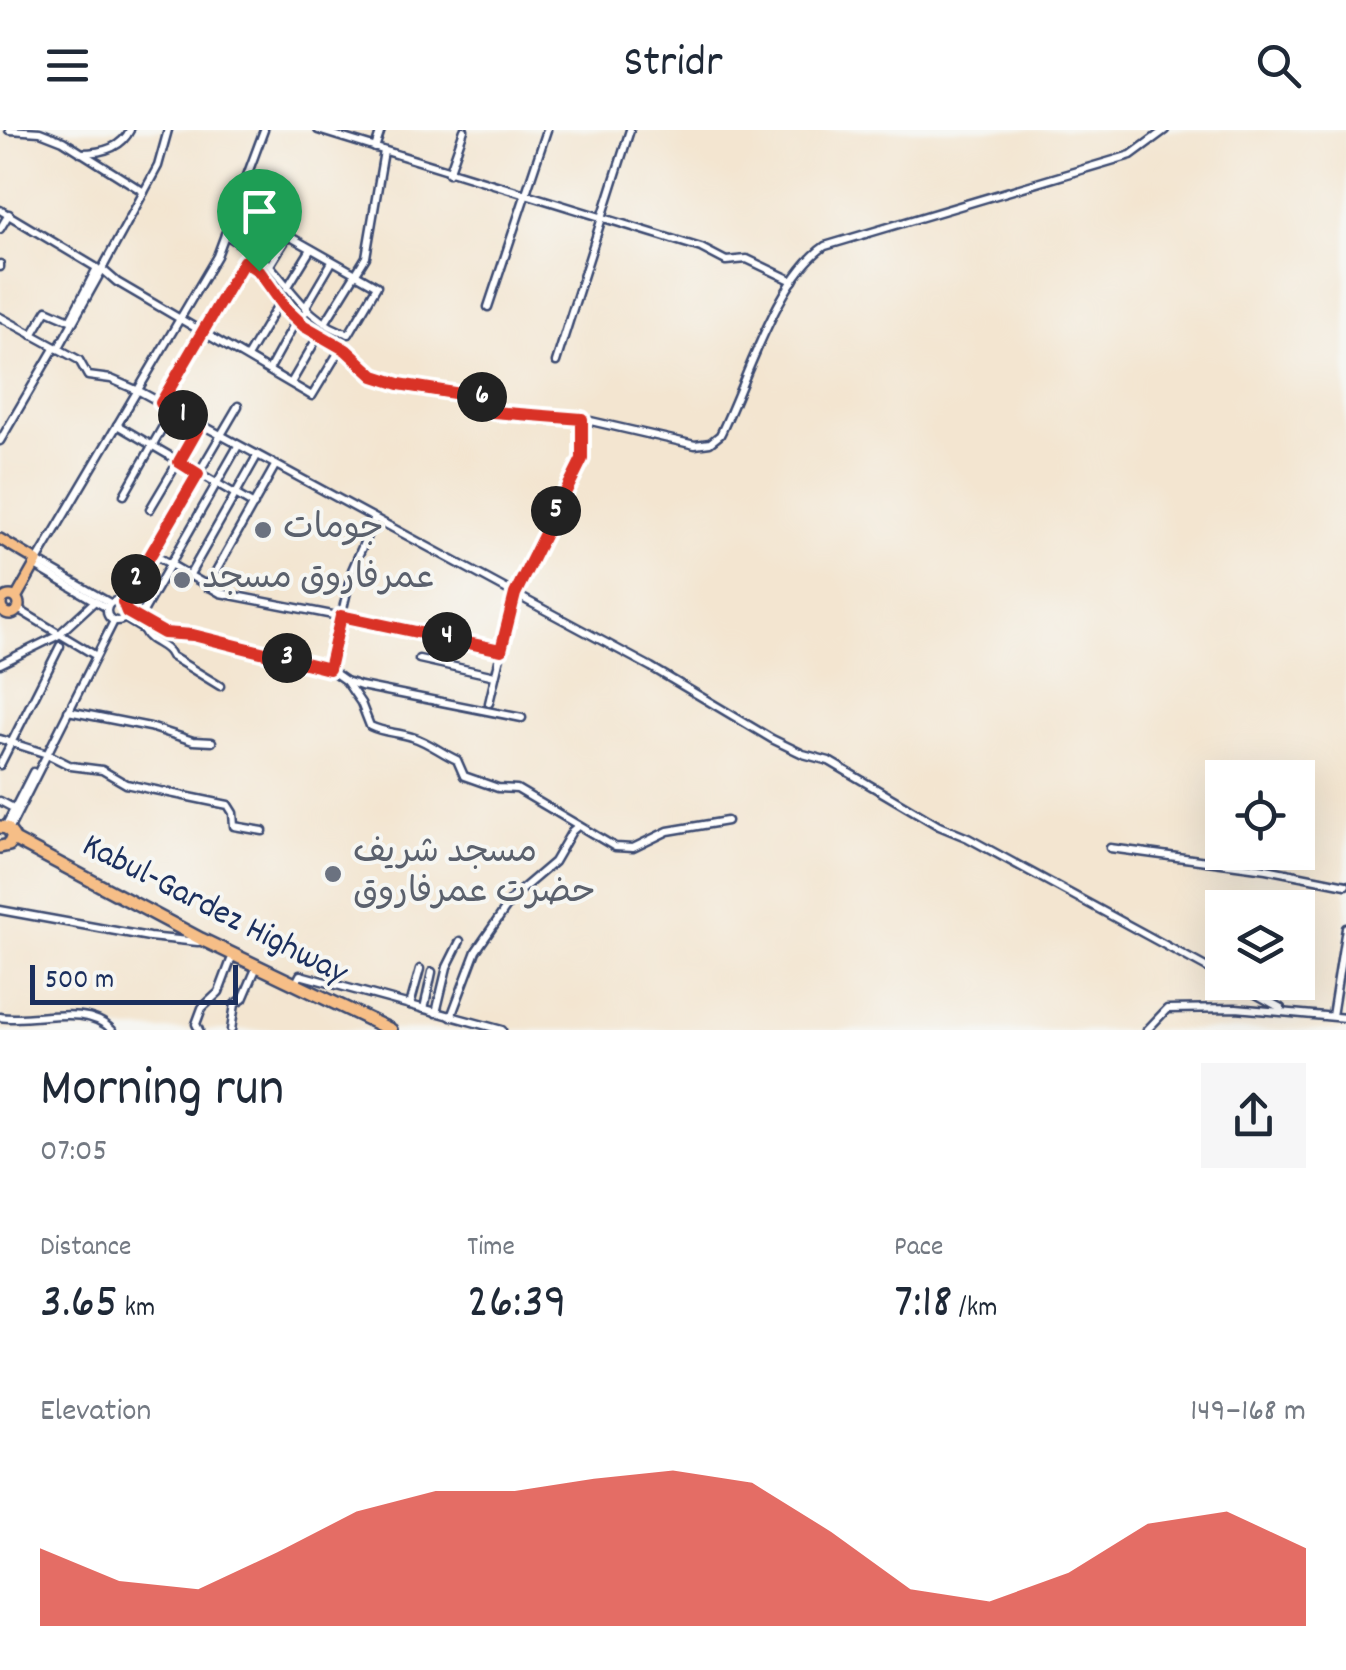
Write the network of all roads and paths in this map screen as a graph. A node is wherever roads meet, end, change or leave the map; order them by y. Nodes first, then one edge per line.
1 (9, 130) edge
2 (21, 130) edge
3 (130, 130) edge
4 (168, 130) edge
5 (264, 130) edge
6 (318, 130) edge
7 (381, 130) edge
8 (464, 130) edge
9 (548, 130) edge
10 (630, 130) edge
11 (1165, 130) edge
12 (332, 132) edge
13 (380, 150) junction
14 (81, 153) junction
15 (449, 172) junction
16 (144, 192) junction
17 (525, 196) junction
18 (236, 206) junction
19 (0, 207) edge
20 (9, 214) junction
21 (600, 220) junction
22 (266, 223) junction
23 (0, 229) edge
24 (225, 234) junction
25 (288, 236) junction
26 (311, 249) junction
27 (250, 250) junction
28 (332, 262) junction
29 (270, 265) junction
30 (102, 269) junction
31 (354, 274) junction
32 (793, 280) junction
33 (288, 290) junction
34 (280, 300) junction
35 (488, 308) dead end
36 (306, 309) junction
37 (0, 317) edge
38 (180, 319) junction
39 (297, 319) junction
40 (326, 324) junction
41 (203, 331) junction
42 (32, 334) junction
43 (318, 336) junction
44 (56, 348) junction
45 (341, 348) junction
46 (246, 357) junction
47 (556, 362) dead end
48 (269, 370) junction
49 (291, 383) junction
50 (137, 391) junction
51 (161, 403) junction
52 (238, 406) dead end
53 (174, 410) junction
54 (582, 419) junction
55 (0, 420) edge
56 (9, 425) junction
57 (118, 425) junction
58 (200, 425) junction
59 (219, 436) junction
60 (0, 441) edge
61 (152, 446) junction
62 (238, 446) junction
63 (257, 456) junction
64 (179, 462) junction
65 (275, 466) junction
66 (198, 474) junction
67 (218, 485) junction
68 (124, 495) dead end
69 (235, 496) junction
70 (254, 504) junction
71 (150, 509) dead end
72 (374, 520) junction
73 (0, 542) edge
74 (151, 553) junction
75 (36, 563) junction
76 (171, 565) junction
77 (189, 576) junction
78 (207, 586) junction
79 (515, 594) junction
80 (16, 598) junction
81 (95, 601) junction
82 (123, 602) junction
83 (1, 605) edge
84 (109, 605) junction
85 (18, 609) junction
86 (126, 615) junction
87 (341, 616) junction
88 (139, 619) junction
89 (112, 620) junction
90 (146, 628) junction
91 (59, 634) junction
92 (60, 646) dead end
93 (501, 650) junction
94 (93, 654) junction
95 (419, 659) dead end
96 (0, 664) edge
97 (329, 669) junction
98 (495, 676) junction
99 (346, 681) junction
100 (220, 686) dead end
101 (489, 703) dead end
102 (68, 712) junction
103 (522, 718) dead end
104 (0, 738) edge
105 (212, 742) dead end
106 (10, 743) junction
107 (45, 753) junction
108 (0, 765) edge
109 (0, 801) edge
110 (14, 809) junction
111 (727, 821) dead end
112 (578, 826) junction
113 (263, 832) dead end
114 (5, 839) edge
115 (1110, 848) dead end
116 (1346, 885) edge
117 (0, 910) edge
118 (1346, 928) edge
119 (460, 941) dead end
120 (198, 942) junction
121 (231, 960) junction
122 (1205, 967) edge
123 (420, 970) dead end
124 (255, 971) junction
125 (432, 972) dead end
126 (295, 985) junction
127 (1267, 1000) edge
128 (410, 1005) junction
129 (424, 1009) junction
130 (1287, 1011) junction
131 (436, 1013) junction
132 (1332, 1016) junction
133 (451, 1017) junction
134 (0, 1018) edge
135 (86, 1018) junction
136 (1346, 1018) edge
137 (84, 1027) dead end
138 (385, 1029) edge
139 (112, 1030) edge
140 (199, 1030) edge
141 (231, 1030) edge
142 (502, 1030) edge
143 (1147, 1030) edge

1 - 2 street
2 - 14 street
3 - 14 street
4 - 16 street
5 - 18 street
6 - 12 street
7 - 13 street
8 - 15 street
9 - 17 street
10 - 21 street
11 - 32 street
12 - 13 street
13 - 15 street
13 - 31 street
14 - 16 street
15 - 17 street
16 - 30 street
17 - 21 street
17 - 35 street
18 - 22 street
18 - 24 street
19 - 20 street
20 - 23 street
20 - 42 street
21 - 32 street
21 - 47 street
22 - 25 street
22 - 27 street
24 - 27 street
24 - 38 street
25 - 26 street
25 - 29 street
26 - 28 street
26 - 33 street
27 - 29 street
28 - 31 street
28 - 36 street
29 - 33 street
30 - 38 street
30 - 44 street
31 - 40 street
31 - 40 street
32 - 54 street
33 - 34 street
33 - 36 street
34 - 39 street
34 - 41 street
34 - 46 street
36 - 39 street
36 - 40 street
37 - 42 street
38 - 41 street
38 - 50 street
39 - 43 street
39 - 48 street
41 - 46 street
41 - 51 street
42 - 44 street
43 - 45 street
43 - 49 street
44 - 50 street
44 - 56 street
45 - 49 street
45 - 54 street
46 - 48 street
48 - 49 street
50 - 51 street
50 - 57 street
51 - 53 street
52 - 59 street
53 - 58 street
53 - 61 street
54 - 79 street
55 - 56 street
56 - 60 street
57 - 61 street
57 - 75 street
58 - 59 street
58 - 64 street
59 - 62 street
59 - 66 street
61 - 64 street
61 - 68 street
62 - 63 street
62 - 67 street
63 - 65 street
63 - 69 street
64 - 66 street
64 - 71 street
65 - 70 street
65 - 72 street
66 - 67 street
66 - 74 street
67 - 69 street
67 - 76 street
69 - 70 street
69 - 77 street
70 - 78 street
72 - 79 street
72 - 87 street
73 - 75 main road
74 - 76 street
74 - 82 street
75 - 80 main road
75 - 81 street
75 - 84 street
76 - 77 street
76 - 88 street
77 - 78 street
78 - 87 street
79 - 93 street
79 - 122 street
80 - 83 main road
80 - 85 main road
81 - 84 street
81 - 91 street
82 - 84 street
82 - 86 street
83 - 85 main road
84 - 89 street
85 - 91 street
86 - 88 street
86 - 89 street
86 - 90 street
87 - 93 street
87 - 97 street
88 - 90 street
89 - 94 street
89 - 102 street
90 - 97 street
90 - 100 street
91 - 94 street
91 - 96 street
92 - 106 street
93 - 98 street
94 - 107 street
95 - 98 street
97 - 99 street
98 - 101 street
99 - 103 street
99 - 112 street
102 - 105 street
102 - 107 street
104 - 106 street
106 - 107 street
106 - 108 street
107 - 110 street
107 - 113 street
107 - 114 street
109 - 110 street
110 - 114 street
111 - 112 street
112 - 133 street
114 - 120 highway, Kabul-Gardez Highway
114 - 126 highway, Kabul-Gardez Highway
115 - 116 street
117 - 120 street
118 - 132 street
119 - 131 street
120 - 121 highway, Kabul-Gardez Highway
121 - 124 highway, Kabul-Gardez Highway
121 - 140 street
123 - 128 street
124 - 138 highway, Kabul-Gardez Highway
124 - 141 street
125 - 129 street
126 - 128 street
126 - 138 highway, Kabul-Gardez Highway
127 - 130 street
128 - 129 street
129 - 131 street
130 - 132 street
130 - 143 street
131 - 133 street
132 - 136 street
133 - 142 street
134 - 135 street
135 - 137 street
135 - 139 street

